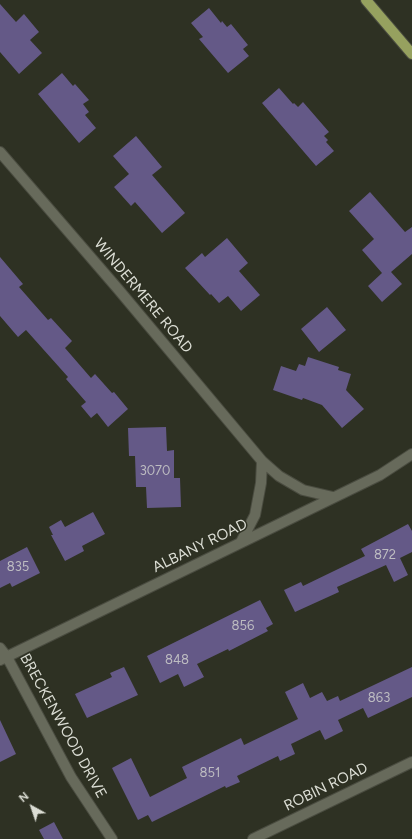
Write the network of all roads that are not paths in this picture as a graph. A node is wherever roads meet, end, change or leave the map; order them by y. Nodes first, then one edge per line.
1 (366, 0) edge
2 (412, 54) edge
3 (0, 152) edge
4 (412, 454) edge
5 (262, 461) junction
6 (333, 497) junction
7 (241, 542) junction
8 (0, 648) edge
9 (4, 658) edge
10 (412, 762) edge
11 (112, 839) edge
12 (252, 839) edge

1 - 2 main road
3 - 5 street, WINDERMERE ROAD
4 - 6 street, ALBANY ROAD
5 - 6 street, WINDERMERE ROAD
5 - 7 street
6 - 7 street, ALBANY ROAD
7 - 9 street, ALBANY ROAD
8 - 9 street, BRECKENWOOD DRIVE
9 - 11 street, BRECKENWOOD DRIVE
10 - 12 street, ROBIN ROAD

